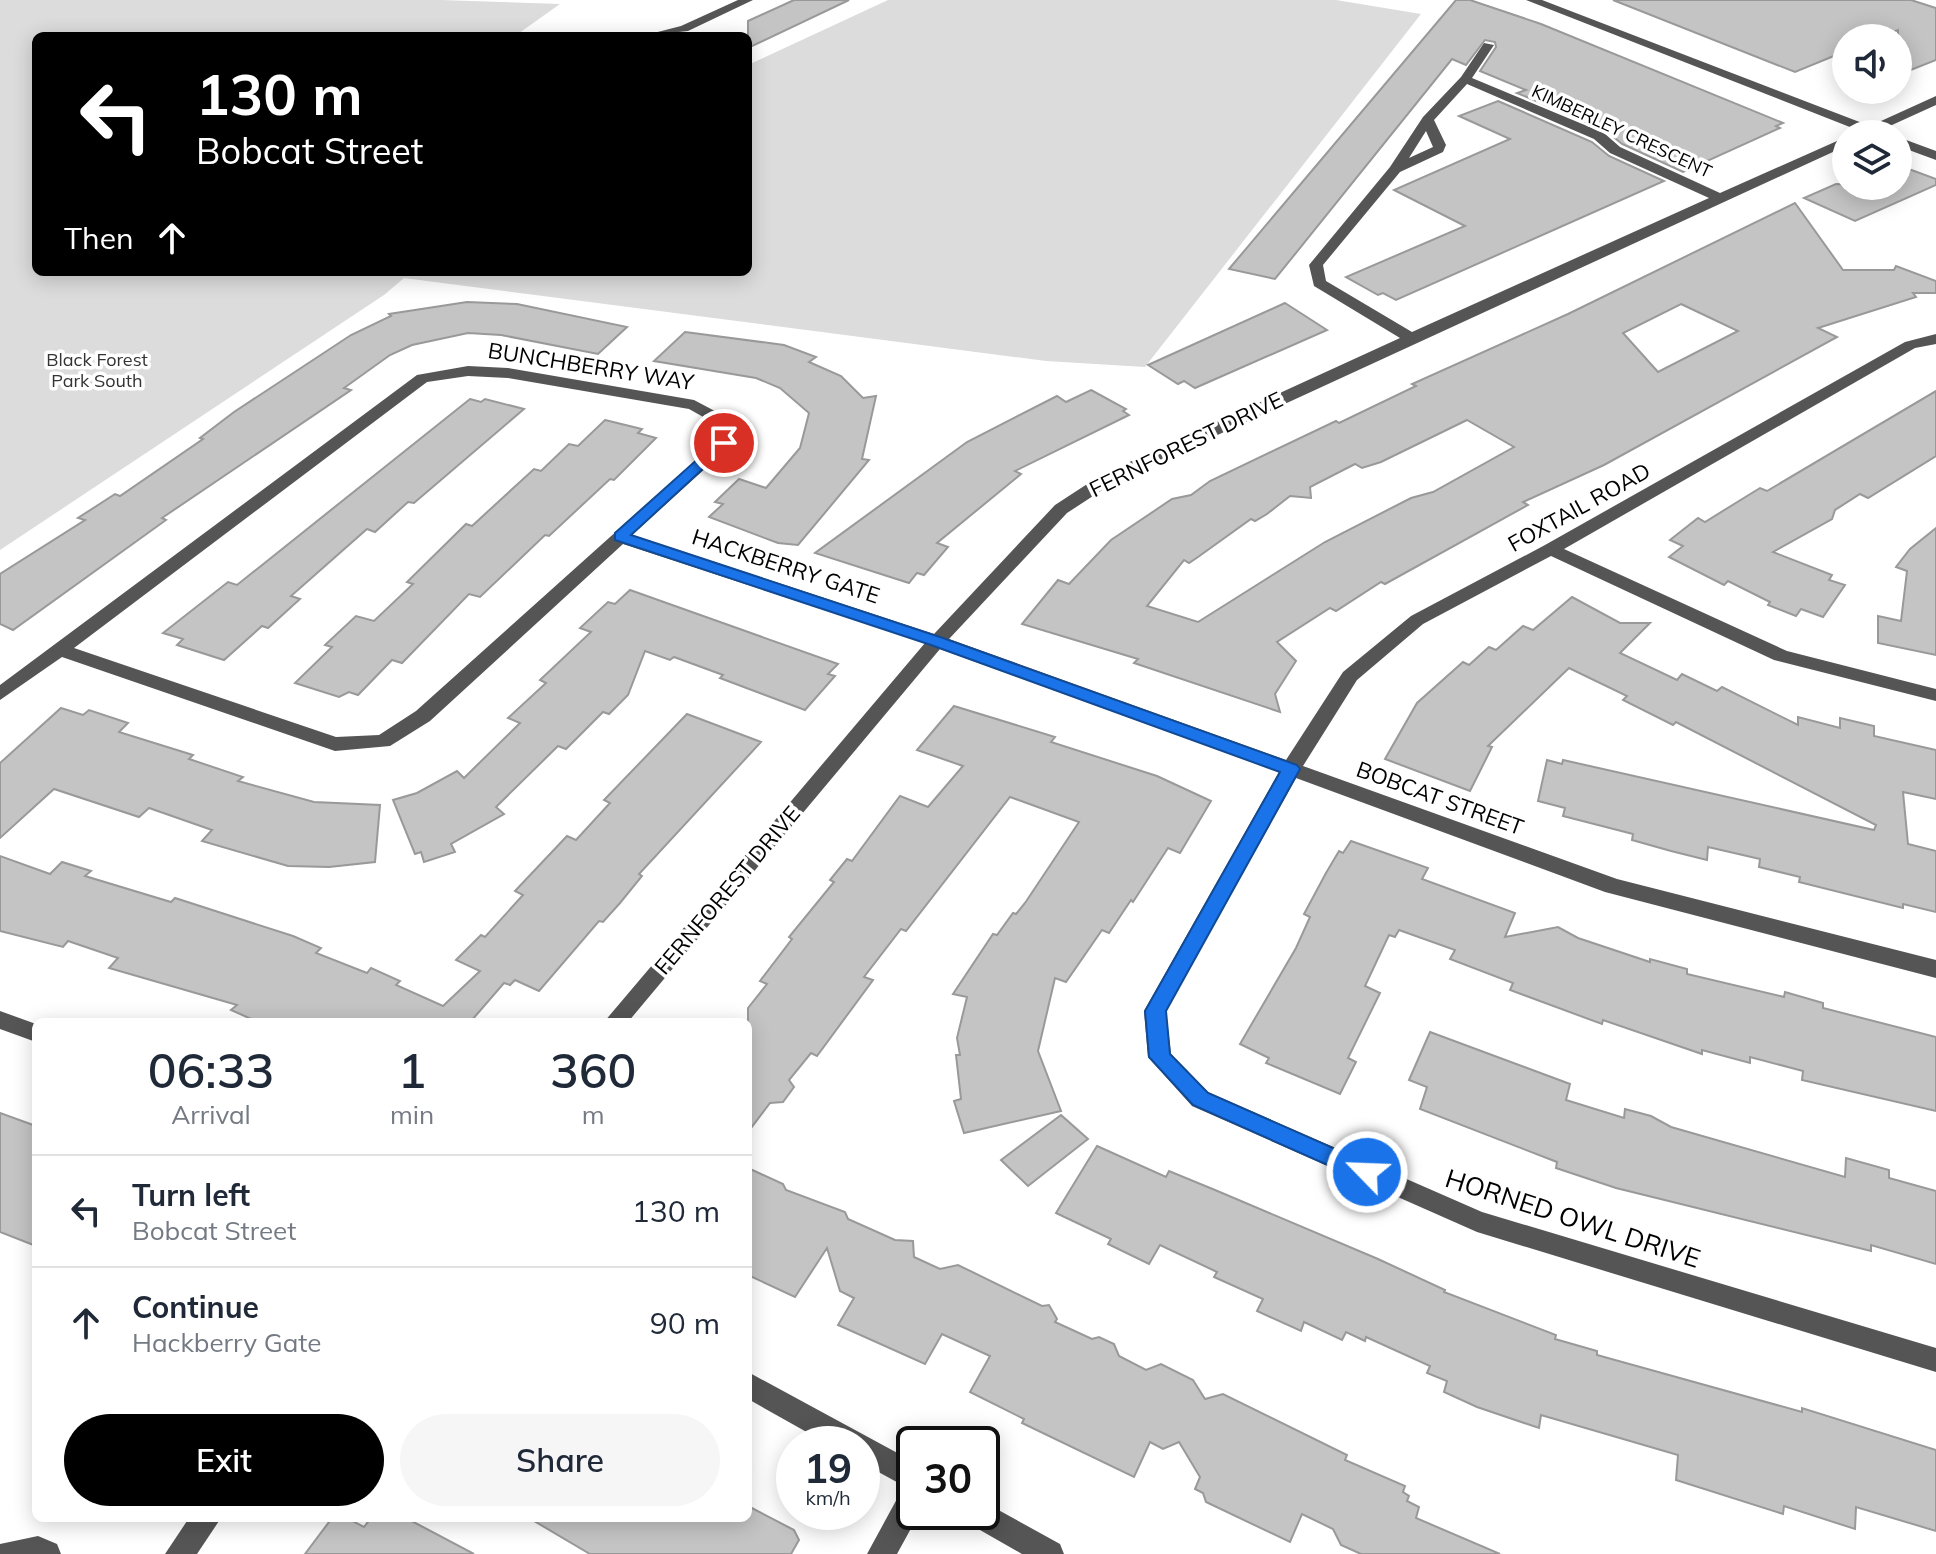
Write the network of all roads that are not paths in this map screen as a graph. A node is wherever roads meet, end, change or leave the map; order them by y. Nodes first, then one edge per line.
1 (747, 0) edge
2 (1532, 0) edge
3 (669, 32) edge
4 (1488, 45) dead end
5 (1465, 79) junction
6 (1936, 100) edge
7 (1427, 120) junction
8 (1838, 120) edge
9 (1897, 120) edge
10 (1832, 147) edge
11 (1912, 147) edge
12 (1936, 156) edge
13 (1395, 169) junction
14 (1720, 198) junction
15 (1409, 337) junction
16 (1936, 339) edge
17 (620, 537) junction
18 (1551, 549) junction
19 (937, 641) junction
20 (60, 650) junction
21 (0, 694) edge
22 (1936, 695) edge
23 (1291, 769) junction
24 (1936, 969) edge
25 (618, 1018) edge
26 (0, 1020) edge
27 (32, 1032) edge
28 (1936, 1360) edge
29 (752, 1387) edge
30 (822, 1426) edge
31 (204, 1522) edge
32 (1000, 1526) edge
33 (896, 1528) edge
34 (10, 1554) edge
35 (47, 1554) edge
36 (179, 1554) edge
37 (881, 1554) edge
38 (1050, 1554) edge

1 - 3 street
2 - 8 street
4 - 5 street
5 - 7 street
5 - 14 street, KIMBERLEY CRESCENT
6 - 9 street
7 - 13 street
7 - 13 street
10 - 14 street, FERNFOREST DRIVE
11 - 12 street
13 - 15 street
14 - 15 street, FERNFOREST DRIVE
15 - 19 street, FERNFOREST DRIVE
16 - 18 street, FOXTAIL ROAD
17 - 19 street, HACKBERRY GATE
17 - 20 street, BUNCHBERRY WAY
17 - 20 street, BUNCHBERRY WAY
18 - 22 street
18 - 23 street, FOXTAIL ROAD
19 - 23 street, BOBCAT STREET
19 - 25 street, FERNFOREST DRIVE
20 - 21 street, BUNCHBERRY WAY
23 - 24 street, BOBCAT STREET
23 - 28 street, HORNED OWL DRIVE
26 - 27 street
29 - 30 street
31 - 36 street
32 - 38 street
33 - 37 street
34 - 35 street

